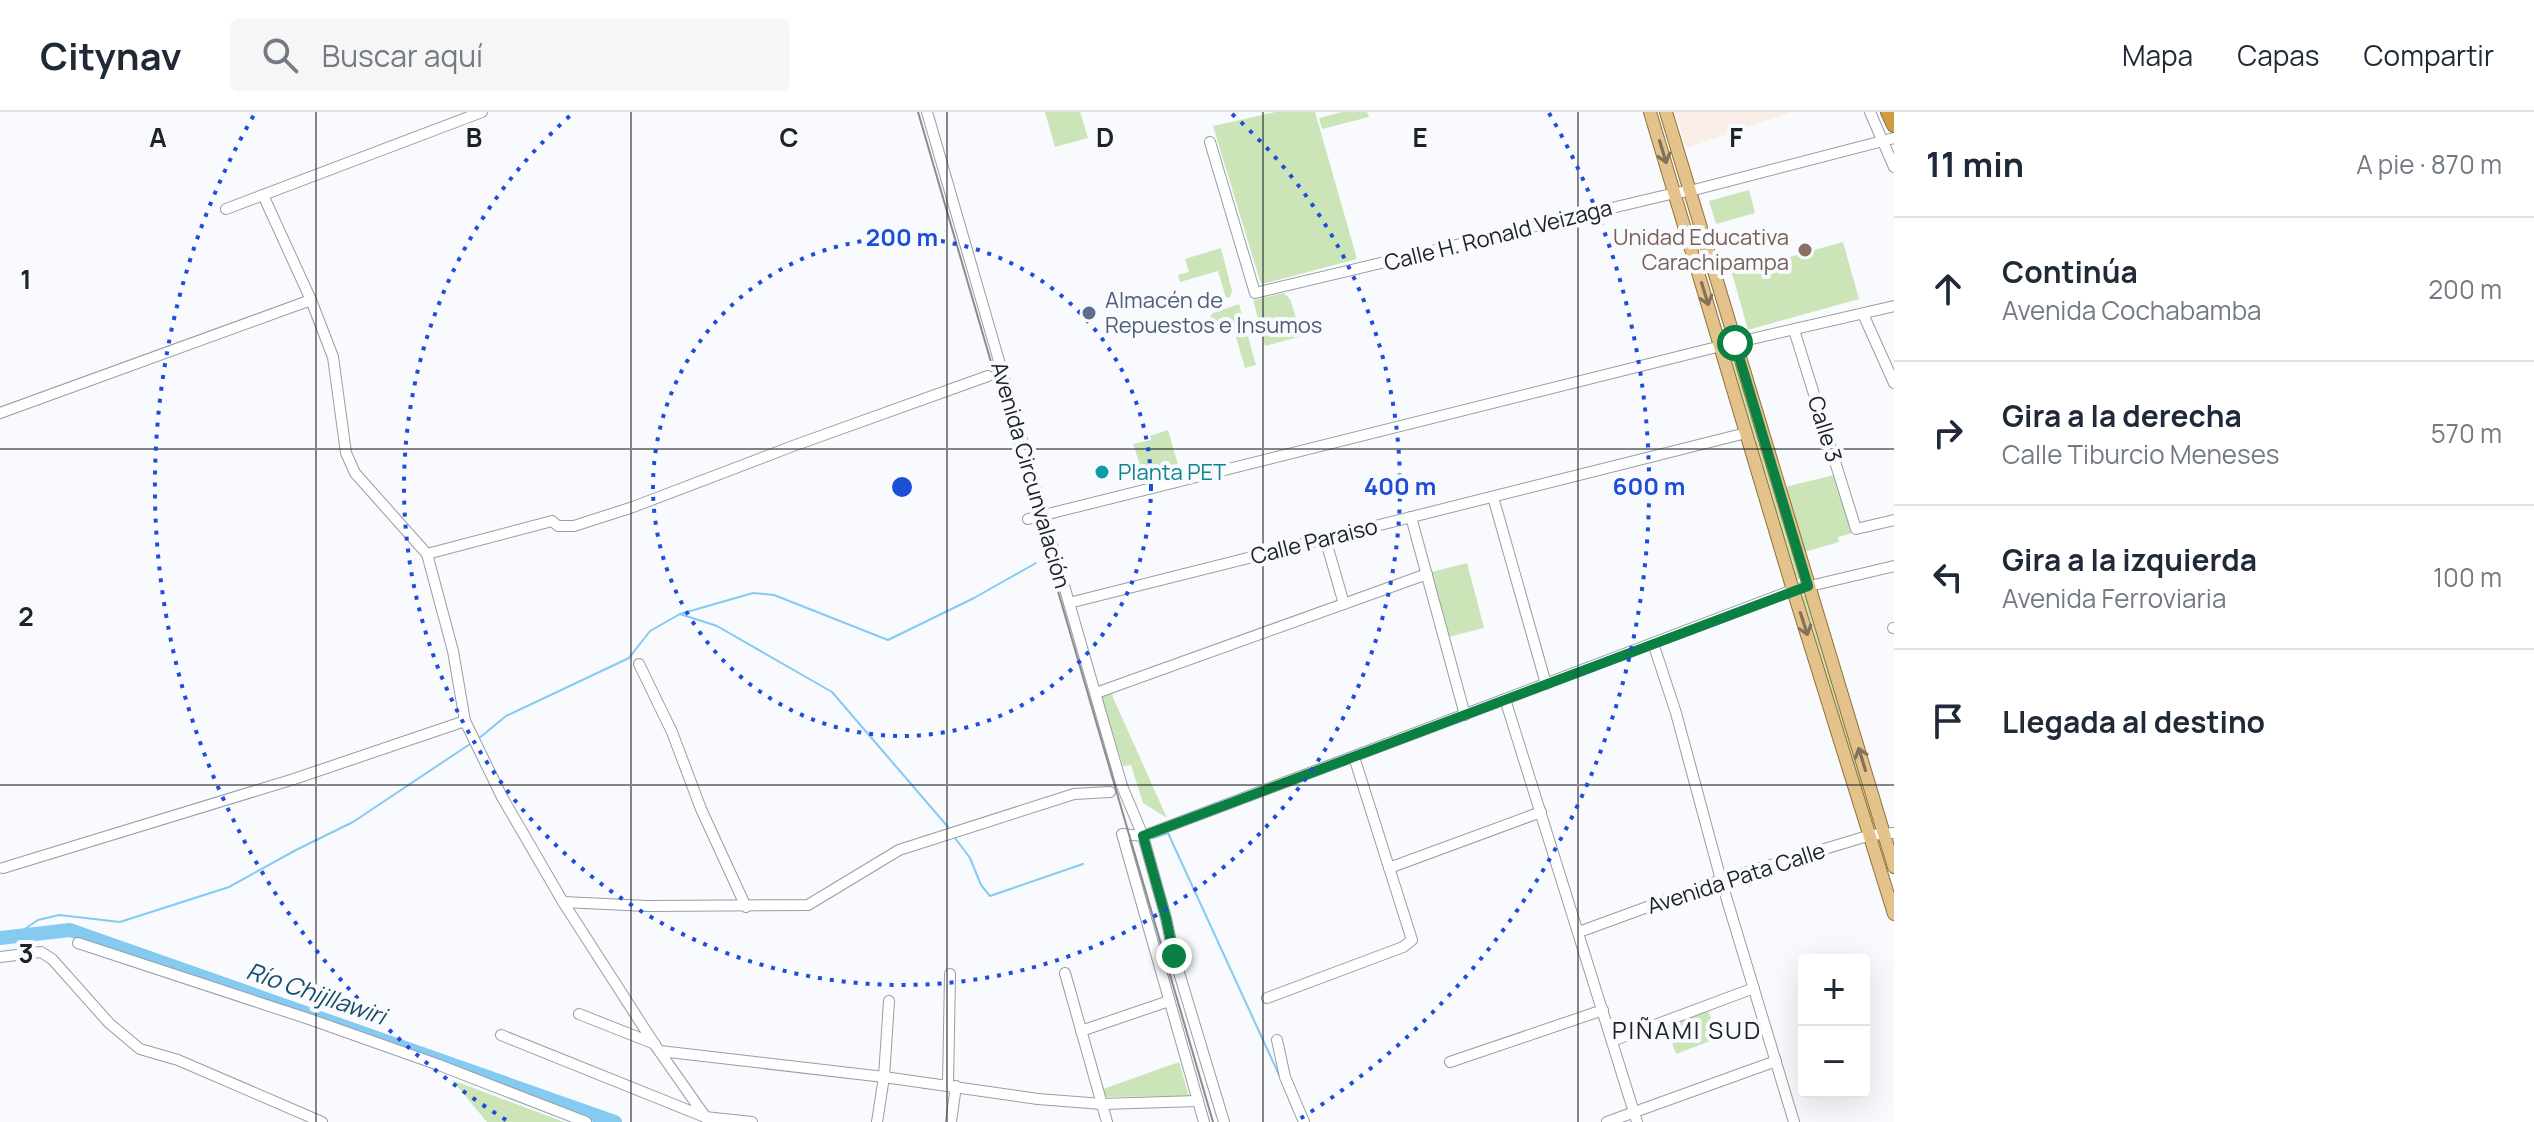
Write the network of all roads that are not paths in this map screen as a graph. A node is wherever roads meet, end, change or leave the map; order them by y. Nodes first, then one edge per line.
1 (482, 112) edge
2 (927, 112) edge
3 (1650, 112) edge
4 (1666, 112) edge
5 (1870, 112) edge
6 (1888, 112) edge
7 (1894, 125) edge
8 (1888, 139) edge
9 (1210, 142) dead end
10 (1894, 167) edge
11 (1690, 191) junction
12 (1675, 193) junction
13 (263, 195) junction
14 (226, 209) dead end
15 (311, 300) junction
16 (1894, 306) edge
17 (1863, 314) junction
18 (1794, 330) junction
19 (1735, 343) junction
20 (1721, 346) junction
21 (988, 376) dead end
22 (1894, 383) edge
23 (0, 413) edge
24 (1746, 433) junction
25 (1493, 497) junction
26 (1042, 515) junction
27 (1411, 517) junction
28 (1028, 519) dead end
29 (1894, 520) edge
30 (1325, 538) junction
31 (427, 554) junction
32 (1894, 566) edge
33 (1427, 574) junction
34 (1808, 586) junction
35 (1793, 590) junction
36 (1069, 603) junction
37 (1344, 604) junction
38 (1653, 643) junction
39 (639, 664) dead end
40 (1546, 684) junction
41 (1096, 693) junction
42 (1505, 699) junction
43 (1465, 715) junction
44 (465, 721) junction
45 (1354, 757) junction
46 (1110, 792) dead end
47 (1541, 812) junction
48 (1143, 836) junction
49 (1884, 838) edge
50 (1894, 867) edge
51 (3, 868) dead end
52 (1389, 868) junction
53 (1721, 880) junction
54 (563, 902) junction
55 (746, 907) junction
56 (1894, 914) edge
57 (1579, 932) junction
58 (78, 943) dead end
59 (0, 957) edge
60 (1065, 973) dead end
61 (950, 974) dead end
62 (1754, 988) junction
63 (1267, 998) dead end
64 (889, 1001) dead end
65 (1169, 1001) junction
66 (1603, 1010) junction
67 (579, 1014) dead end
68 (1081, 1031) junction
69 (501, 1035) dead end
70 (1277, 1040) dead end
71 (1612, 1041) junction
72 (658, 1048) junction
73 (1776, 1061) junction
74 (1450, 1062) dead end
75 (884, 1077) junction
76 (952, 1086) junction
77 (1198, 1101) junction
78 (1102, 1104) junction
79 (1636, 1117) edge
80 (707, 1119) edge
81 (322, 1122) edge
82 (586, 1122) edge
83 (752, 1122) edge
84 (877, 1122) edge
85 (951, 1122) edge
86 (1107, 1122) edge
87 (1204, 1122) edge
88 (1224, 1122) edge
89 (1304, 1122) edge
90 (1607, 1122) edge
91 (1794, 1122) edge

1 - 13 street
2 - 26 street, Avenida Circunvalación
3 -> 12 main road
4 - 11 main road
5 - 8 street
6 - 7 highway
8 - 10 street
8 - 11 street, Calle H. Ronald Veizaga
9 - 12 street, Calle H. Ronald Veizaga
11 - 12 street, Calle H. Ronald Veizaga
11 - 19 main road
12 -> 20 main road
13 - 14 street
13 - 15 street
15 - 23 street
15 - 31 street
16 - 17 street
17 - 18 street
17 - 22 street
18 - 19 street
18 - 29 street, Calle 3
19 - 20 street
19 - 34 main road
20 - 24 main road
20 - 26 street
21 - 31 street
24 - 25 street, Calle Paraiso
24 - 35 main road
25 - 27 street, Calle Paraiso
25 - 40 street
26 - 28 street
26 - 36 street, Avenida Circunvalación
27 - 30 street, Calle Paraiso
27 - 33 street
30 - 36 street, Calle Paraiso
30 - 37 street
31 - 44 street
32 - 34 street
33 - 37 street
33 - 43 street
34 - 35 street
49 -> 34 main road
35 - 38 street
35 -> 49 main road
36 - 41 street, Avenida Circunvalación
37 - 41 street
38 - 40 street
38 - 53 street
39 - 55 street
40 - 42 street
41 - 48 street, Avenida Circunvalación
42 - 43 street
42 - 47 street
43 - 45 street
44 - 51 street
44 - 54 street
45 - 48 street
45 - 52 street
46 - 55 street
47 - 52 street
47 - 57 street
48 - 65 street
48 - 88 street, Avenida Circunvalación
49 - 50 main road
49 - 53 street, Avenida Pata Calle
49 - 56 main road
52 - 63 street
53 - 57 street, Avenida Pata Calle
53 - 62 street
54 - 55 street
54 - 72 street
57 - 66 street
58 - 82 street
59 - 81 street
60 - 68 street
61 - 76 street
62 - 71 street
62 - 73 street
64 - 75 street
65 - 68 street
65 - 77 street
66 - 71 street
66 - 74 street
67 - 72 street
68 - 78 street
69 - 80 street
70 - 89 street
71 - 79 street
72 - 75 street
72 - 80 street
73 - 79 street
73 - 91 street
75 - 76 street
75 - 84 street
76 - 78 street
76 - 85 street
77 - 78 street
77 - 87 street
78 - 86 street
79 - 90 street
80 - 83 street

